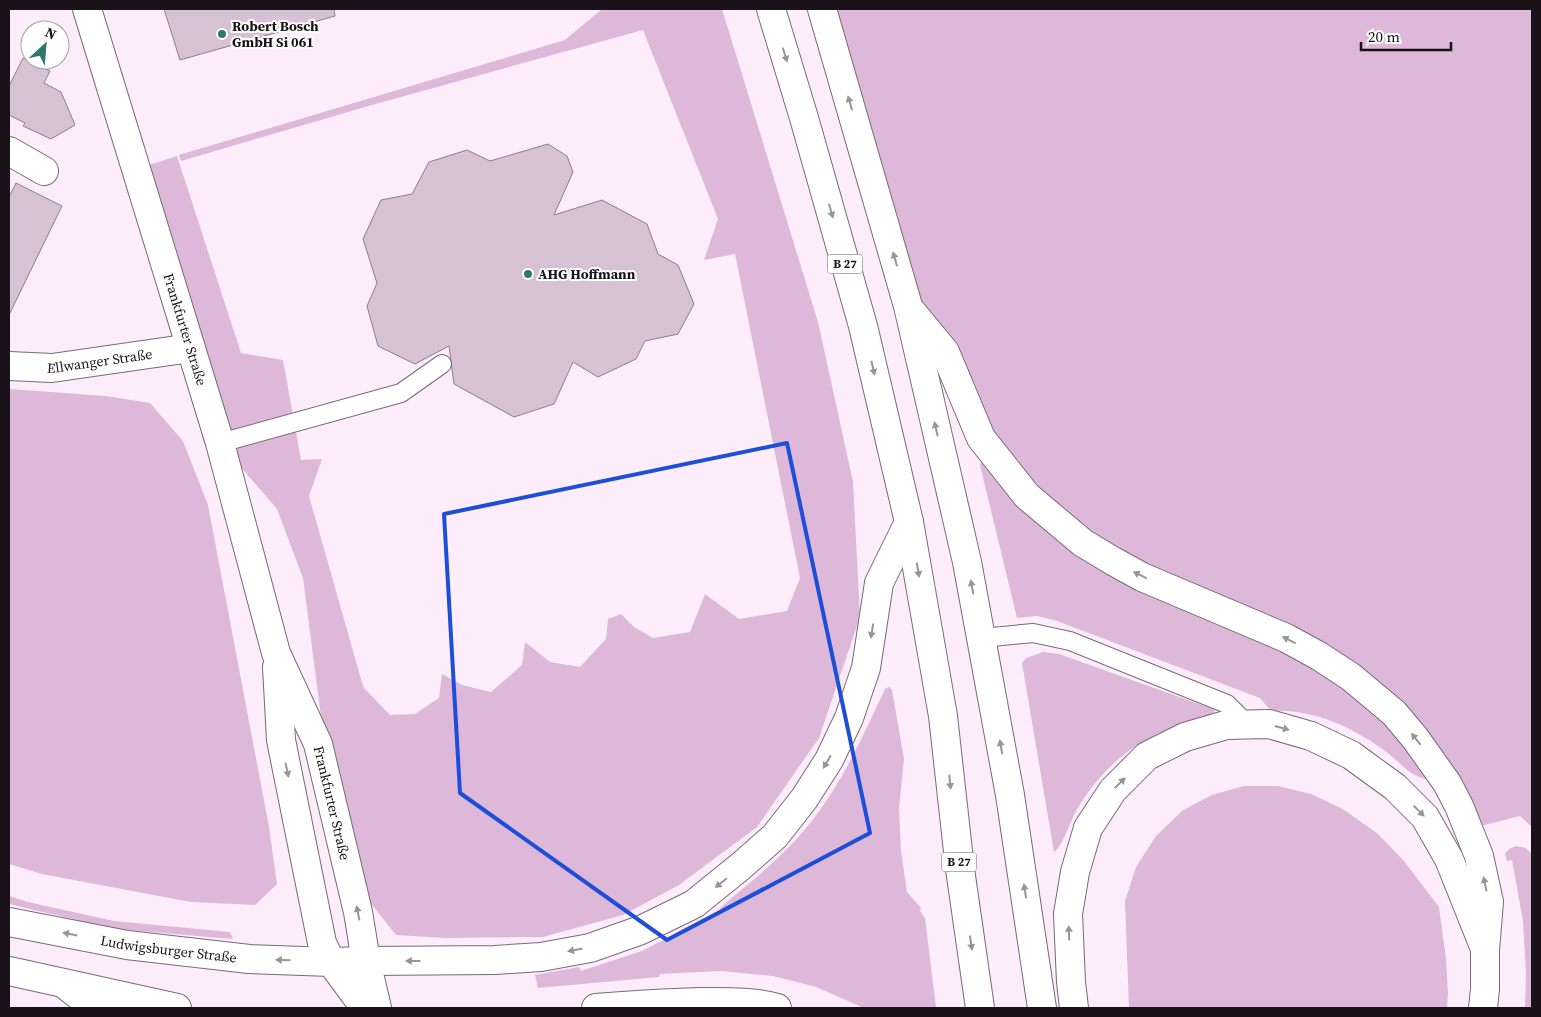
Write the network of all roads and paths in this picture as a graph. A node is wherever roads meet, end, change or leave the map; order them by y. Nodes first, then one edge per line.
1 (87, 9) edge
2 (771, 9) edge
3 (822, 9) edge
4 (9, 151) edge
5 (44, 171) dead end
6 (908, 306) junction
7 (191, 348) junction
8 (442, 364) dead end
9 (9, 366) edge
10 (220, 443) junction
11 (909, 522) junction
12 (981, 638) junction
13 (276, 653) junction
14 (1248, 725) junction
15 (9, 922) edge
16 (1485, 950) junction
17 (366, 961) junction
18 (331, 962) junction
19 (9, 971) edge
20 (64, 984) junction
21 (95, 1008) edge
22 (176, 1008) edge
23 (365, 1008) edge
24 (376, 1008) edge
25 (596, 1008) edge
26 (777, 1008) edge
27 (980, 1008) edge
28 (1042, 1008) edge
29 (1074, 1008) edge
30 (1483, 1008) edge

1 - 7 main road, Frankfurter Straße
2 -> 11 main road, B 27
6 -> 3 main road
4 - 5 main road
12 -> 6 main road
16 -> 6 main road
7 - 9 main road, Ellwanger Straße
7 - 10 main road, Frankfurter Straße
8 - 10 lane
10 - 13 main road, Frankfurter Straße
11 -> 17 main road, Ludwigsburger Straße
11 -> 27 main road, B 27
12 - 14 lane
28 -> 12 main road
17 -> 13 main road, Frankfurter Straße
13 -> 18 main road, Frankfurter Straße
14 -> 16 main road
29 -> 14 main road
18 -> 15 main road, Ludwigsburger Straße
16 - 30 main road
17 - 18 main road, Ludwigsburger Straße
17 - 24 main road, Frankfurter Straße
18 - 23 main road, Frankfurter Straße
19 - 20 main road
20 - 21 main road
20 - 22 main road
25 - 26 main road

